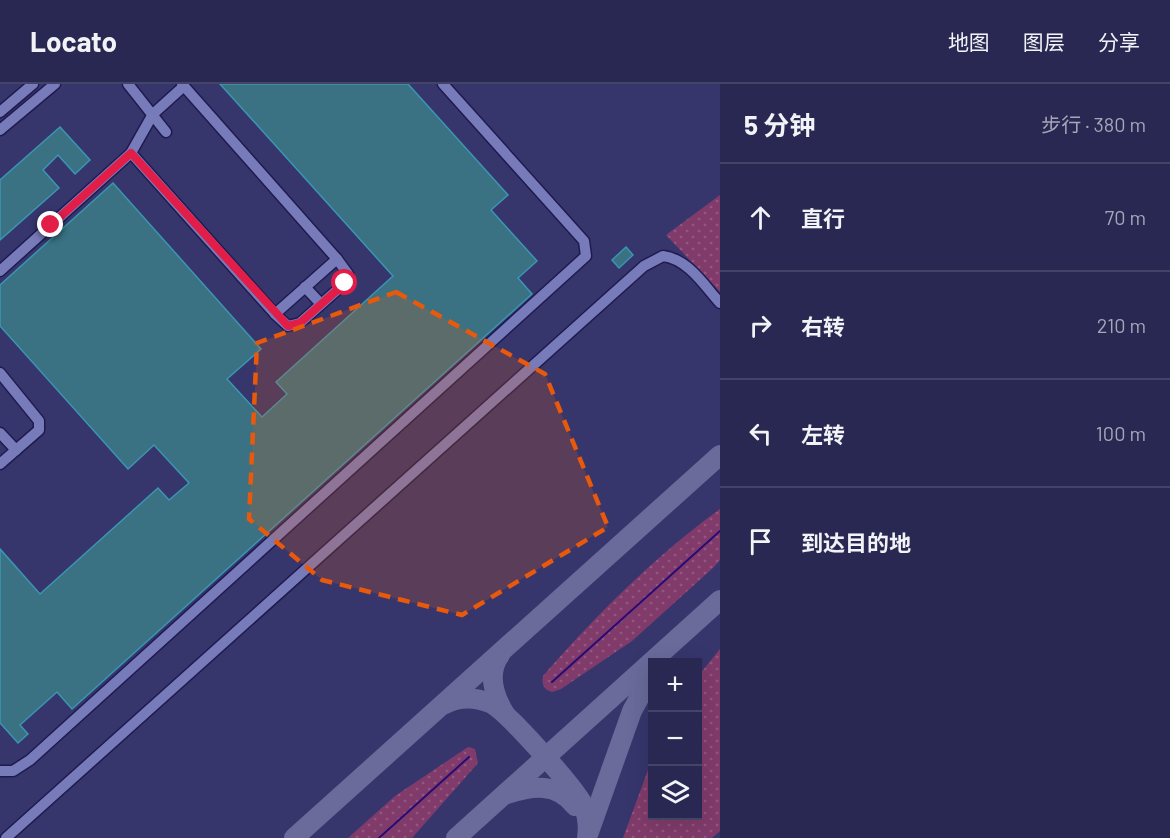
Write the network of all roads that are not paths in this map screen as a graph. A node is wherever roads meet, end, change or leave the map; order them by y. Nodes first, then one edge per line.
1 (33, 84) edge
2 (55, 84) edge
3 (443, 84) edge
4 (130, 85) edge
5 (183, 85) edge
6 (0, 112) edge
7 (153, 114) junction
8 (0, 130) edge
9 (166, 132) dead end
10 (131, 153) junction
11 (337, 259) junction
12 (0, 271) edge
13 (305, 287) junction
14 (720, 303) edge
15 (321, 304) junction
16 (274, 314) junction
17 (0, 374) edge
18 (0, 433) edge
19 (15, 450) junction
20 (0, 464) edge
21 (0, 771) edge
22 (6, 838) edge

1 - 6 street
2 - 8 street
3 - 21 street
4 - 7 street
5 - 7 street
5 - 11 street
7 - 9 street
7 - 10 street
10 - 12 street
10 - 16 street
11 - 13 street
11 - 15 street
13 - 15 street
13 - 16 street
14 - 22 street
15 - 16 street
17 - 19 street
18 - 19 street
19 - 20 street

